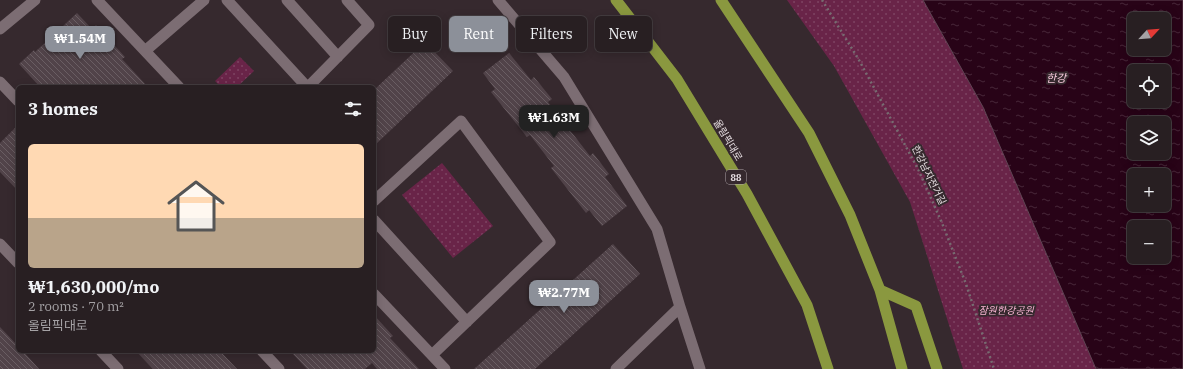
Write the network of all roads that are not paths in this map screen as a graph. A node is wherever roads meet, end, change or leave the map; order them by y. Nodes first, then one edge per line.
1 (35, 0) edge
2 (98, 0) edge
3 (204, 0) edge
4 (227, 0) edge
5 (287, 0) edge
6 (347, 0) edge
7 (498, 0) edge
8 (616, 0) edge
9 (721, 0) edge
10 (0, 29) edge
11 (145, 51) junction
12 (338, 57) junction
13 (0, 82) edge
14 (177, 85) edge
15 (305, 85) edge
16 (309, 85) edge
17 (16, 99) edge
18 (376, 199) edge
19 (376, 222) edge
20 (0, 244) edge
21 (16, 261) edge
22 (880, 290) junction
23 (376, 296) edge
24 (680, 307) junction
25 (467, 322) junction
26 (104, 353) edge
27 (264, 353) edge
28 (432, 355) junction
29 (118, 369) edge
30 (279, 369) edge
31 (445, 369) edge
32 (616, 369) edge
33 (700, 369) edge
34 (828, 369) edge
35 (902, 369) edge
36 (937, 369) edge

1 - 10 street
2 - 11 street
3 - 11 street
4 - 15 street
5 - 12 street
6 - 12 street
7 - 24 street
8 - 34 highway, 올림픽대로 / 88
9 - 22 highway
11 - 14 street
12 - 16 street
13 - 17 street
18 - 25 street
19 - 25 street
20 - 21 street
22 - 35 highway
22 - 36 highway
23 - 28 street
24 - 32 street
24 - 33 street
25 - 28 street
26 - 29 street
27 - 30 street
28 - 31 street

